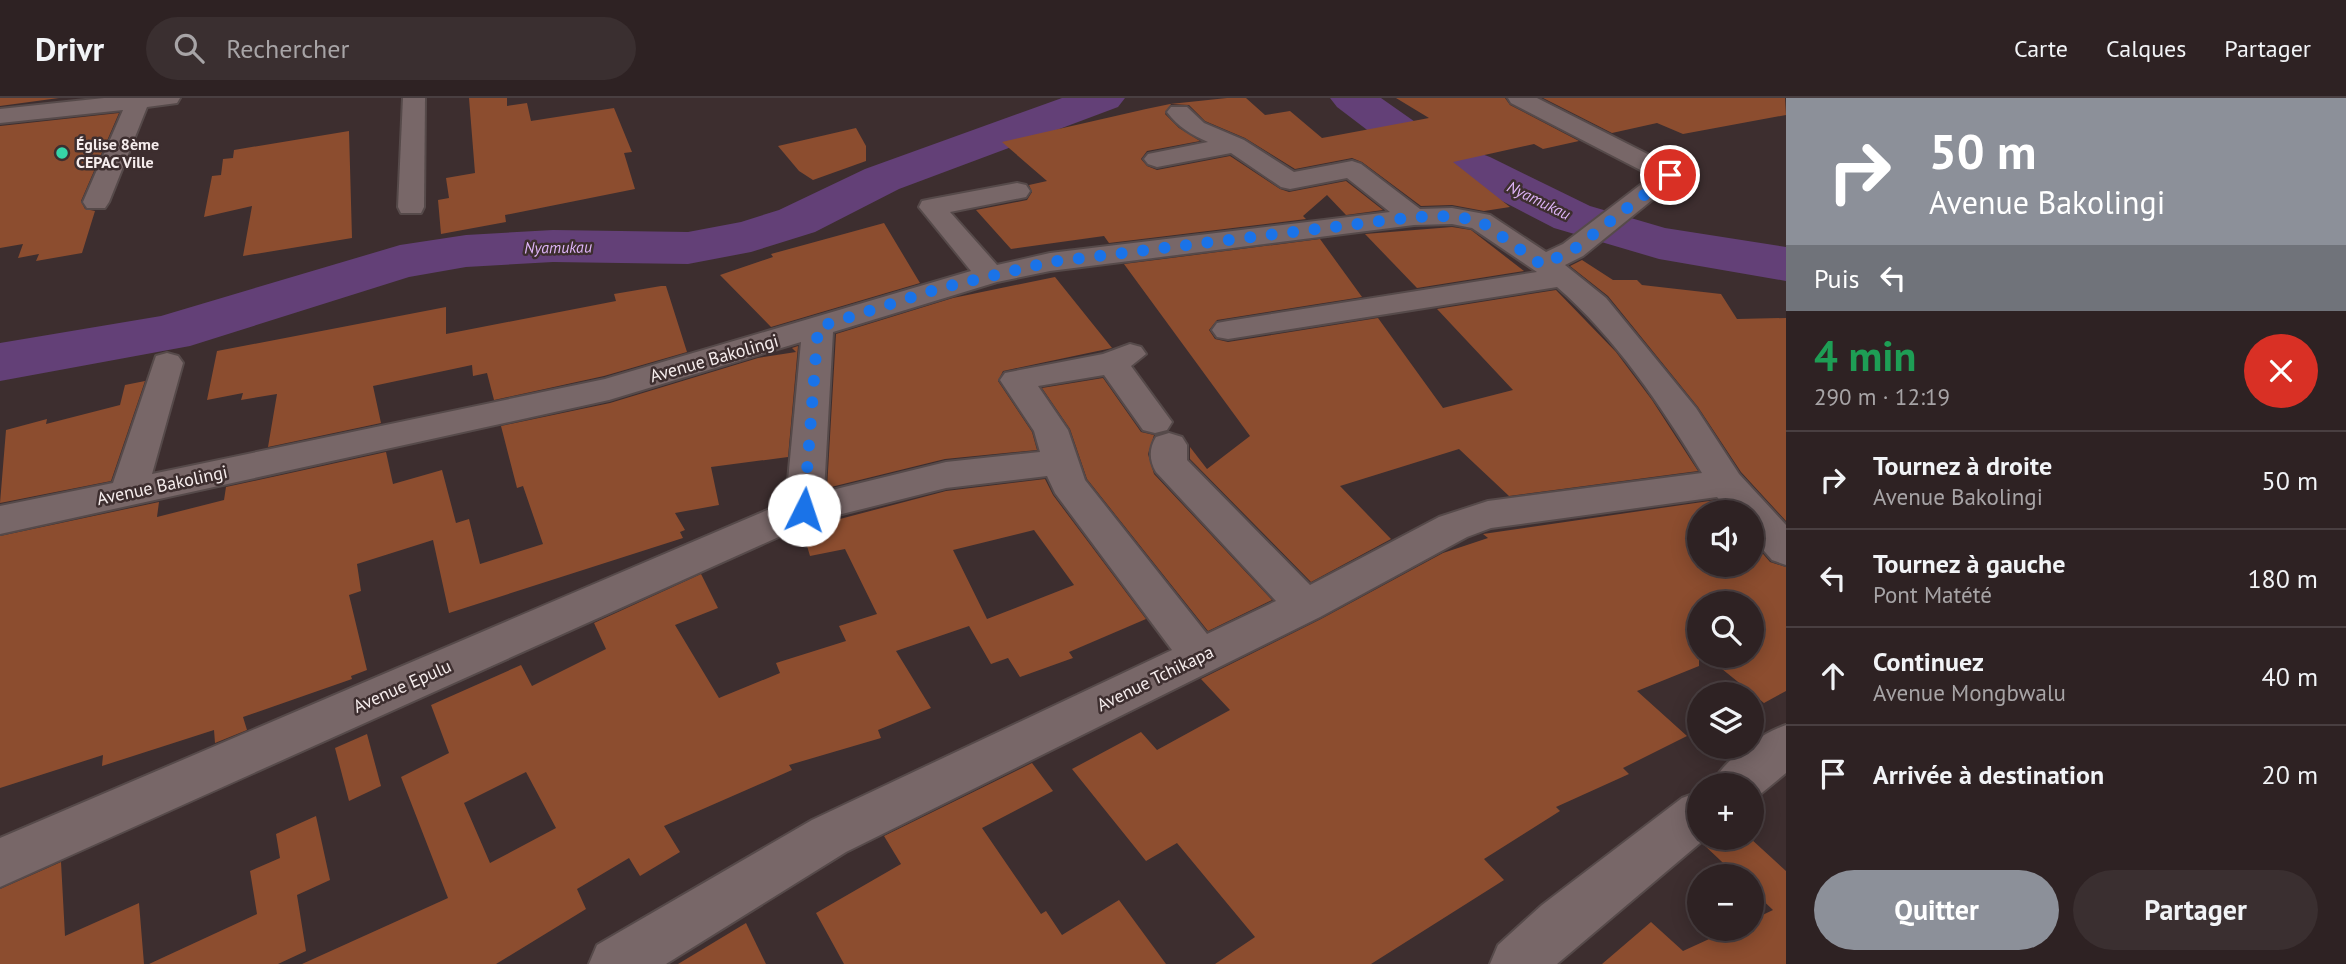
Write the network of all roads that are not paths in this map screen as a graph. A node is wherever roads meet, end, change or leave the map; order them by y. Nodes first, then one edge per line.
1 (169, 98) edge
2 (414, 98) edge
3 (1519, 98) edge
4 (138, 102) junction
5 (1179, 112) dead end
6 (0, 116) edge
7 (1235, 145) junction
8 (1157, 159) dead end
9 (1017, 191) dead end
10 (96, 202) dead end
11 (411, 207) dead end
12 (1414, 217) junction
13 (1559, 264) junction
14 (990, 275) junction
15 (818, 327) junction
16 (1228, 330) dead end
17 (167, 363) dead end
18 (1061, 461) junction
19 (1726, 483) junction
20 (128, 493) junction
21 (804, 510) junction
22 (0, 520) edge
23 (1786, 550) edge
24 (1305, 606) junction
25 (1200, 656) junction
26 (1786, 745) edge
27 (1751, 773) edge
28 (1687, 823) edge
29 (0, 863) edge
30 (616, 964) edge
31 (1517, 964) edge

1 - 4 street
2 - 11 street
3 - 13 street
4 - 6 street
4 - 10 street
5 - 7 street
7 - 8 street
7 - 12 street
9 - 14 street
12 - 13 street, Avenue Bakolingi
12 - 14 street, Avenue Bakolingi
13 - 16 street
13 - 19 street, Avenue Bakolingi
14 - 15 street, Avenue Bakolingi
15 - 20 street, Avenue Bakolingi
15 - 21 street
17 - 20 street
18 - 21 street, Avenue Epulu
18 - 24 street
18 - 25 street
19 - 23 street, Avenue Bakolingi
19 - 24 street, Avenue Tchikapa
20 - 22 street, Avenue Bakolingi
21 - 29 street, Avenue Epulu
24 - 25 street, Avenue Tchikapa
25 - 30 street, Avenue Tchikapa
26 - 27 street
28 - 31 street

